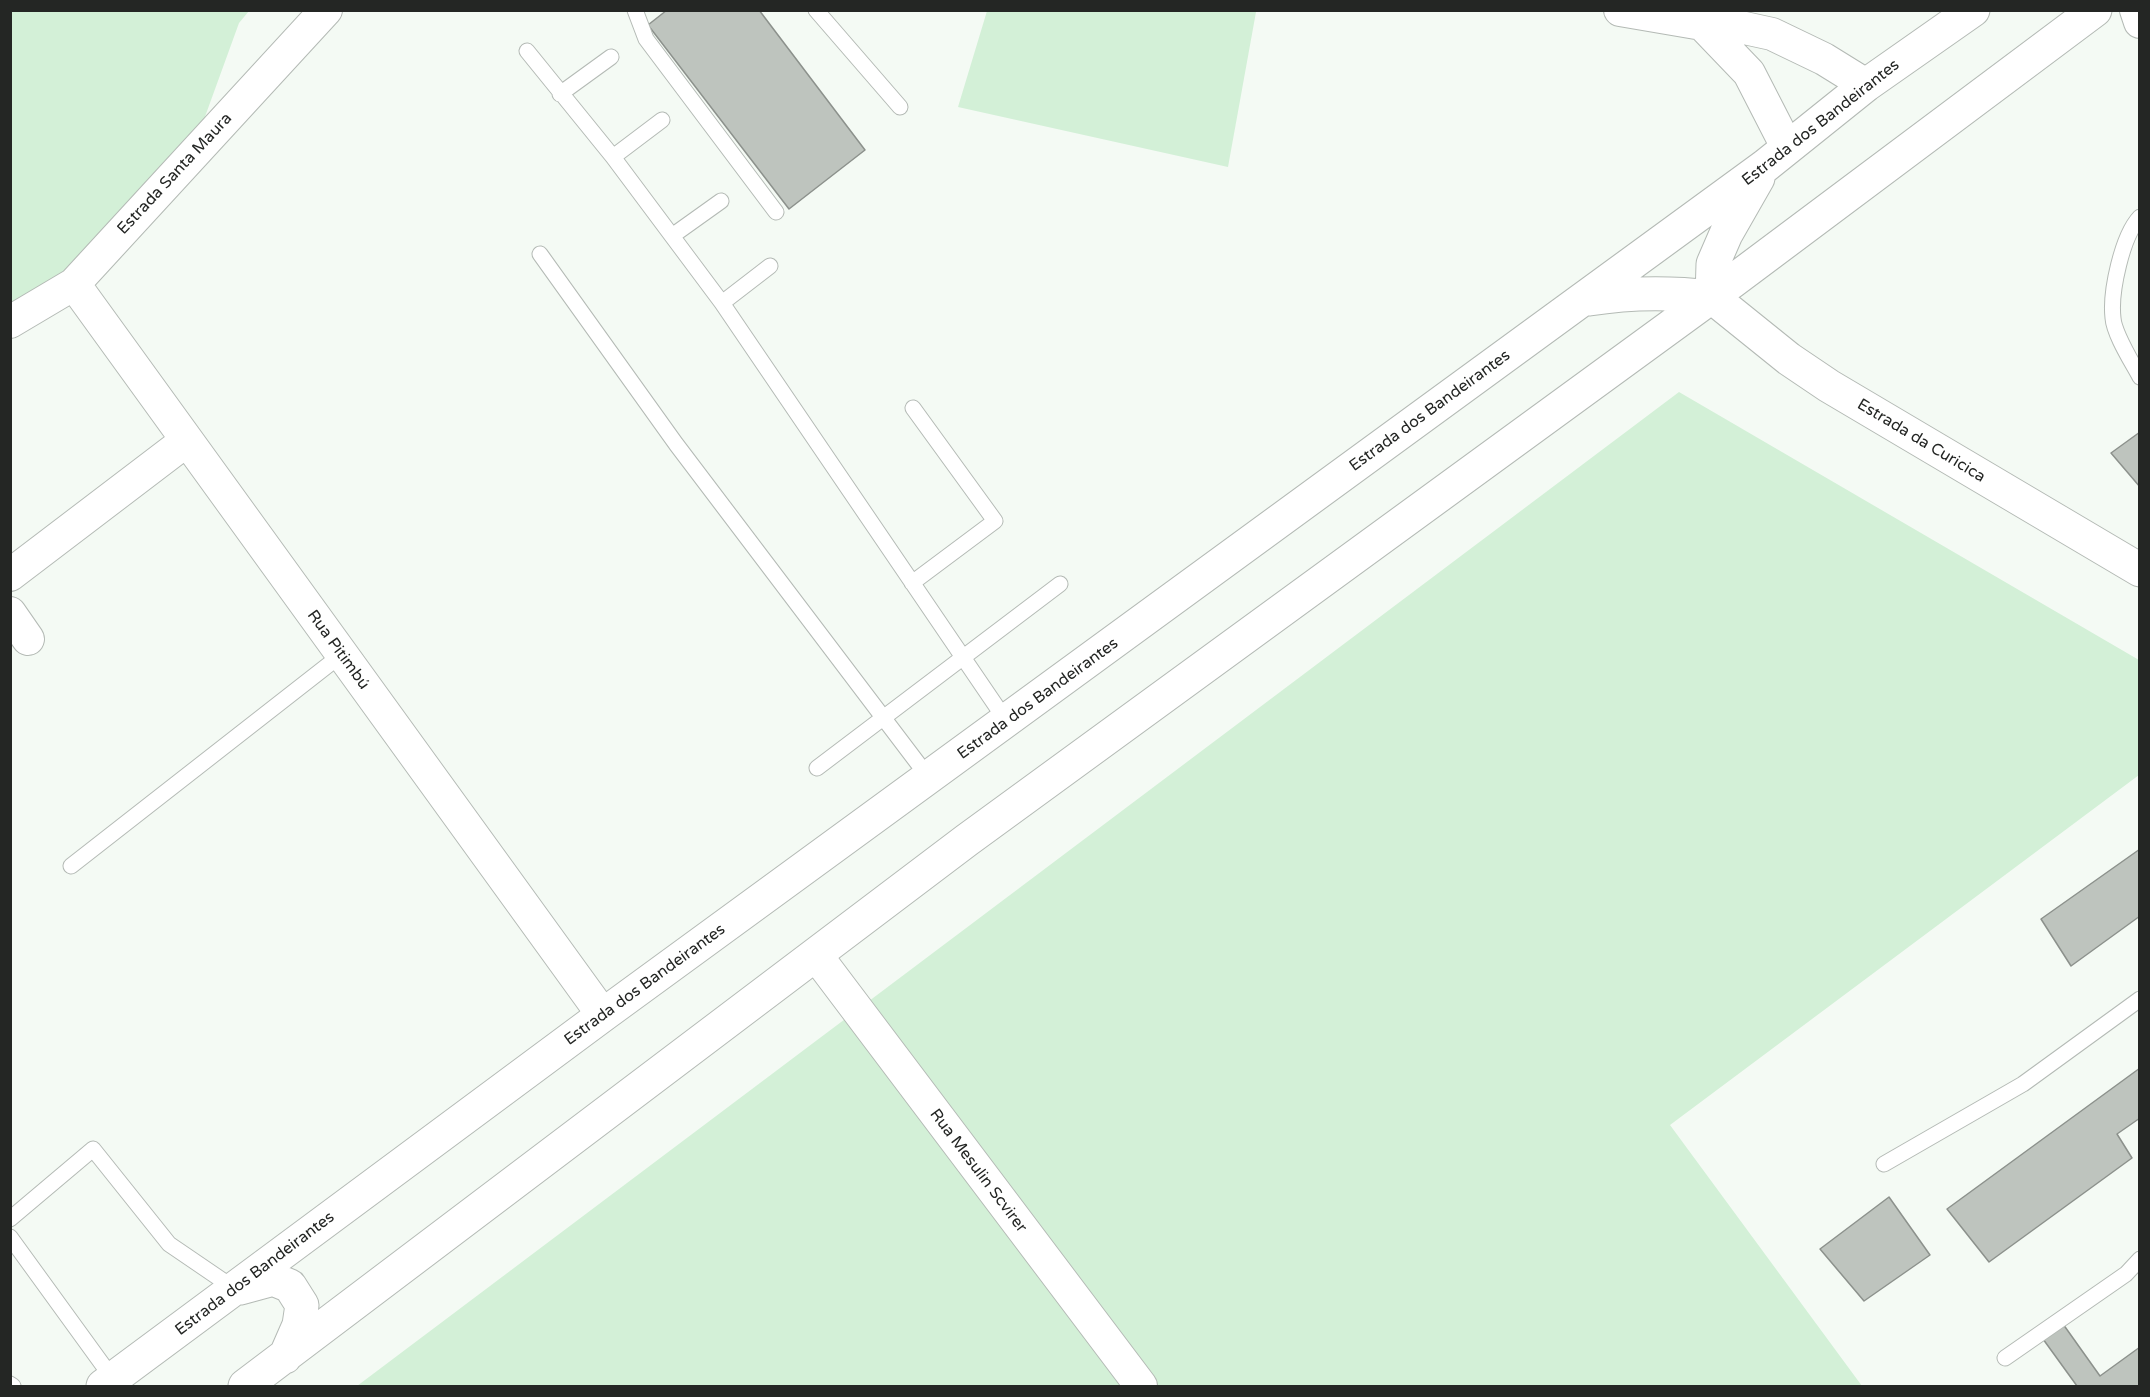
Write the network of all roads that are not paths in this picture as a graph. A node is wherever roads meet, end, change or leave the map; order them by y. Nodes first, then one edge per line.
1 (326, 10) edge
2 (635, 10) edge
3 (816, 10) edge
4 (1620, 10) edge
5 (1973, 10) edge
6 (2095, 10) edge
7 (2136, 10) edge
8 (2139, 22) edge
9 (1702, 24) junction
10 (528, 51) dead end
11 (611, 57) dead end
12 (1866, 85) junction
13 (560, 94) junction
14 (900, 107) dead end
15 (662, 120) dead end
16 (613, 157) junction
17 (1776, 157) junction
18 (721, 201) dead end
19 (776, 212) dead end
20 (2139, 217) edge
21 (672, 236) junction
22 (540, 254) dead end
23 (770, 266) dead end
24 (74, 284) junction
25 (1712, 297) junction
26 (1582, 300) junction
27 (722, 303) junction
28 (10, 322) edge
29 (2139, 377) edge
30 (913, 408) dead end
31 (186, 441) junction
32 (2139, 570) edge
33 (10, 575) edge
34 (912, 583) junction
35 (1060, 584) dead end
36 (10, 613) edge
37 (28, 639) dead end
38 (341, 655) junction
39 (963, 658) junction
40 (886, 718) junction
41 (1007, 722) junction
42 (817, 768) dead end
43 (928, 778) junction
44 (71, 866) dead end
45 (816, 956) junction
46 (2139, 999) edge
47 (603, 1015) junction
48 (1884, 1164) dead end
49 (10, 1219) edge
50 (10, 1237) edge
51 (2139, 1259) edge
52 (235, 1289) junction
53 (285, 1357) junction
54 (2005, 1358) dead end
55 (108, 1383) edge
56 (245, 1386) edge
57 (1141, 1386) edge

1 - 24 street, Estrada Santa Maura
2 - 19 lane
3 - 14 lane
4 - 9 street
5 - 12 main road, Estrada dos Bandeirantes
6 - 25 main road
7 - 8 street
9 - 12 street
9 - 17 street
10 - 13 lane
11 - 13 lane
12 - 17 main road, Estrada dos Bandeirantes
13 - 16 lane
15 - 16 lane
16 - 21 lane
17 - 25 main road
17 - 26 main road, Estrada dos Bandeirantes
18 - 21 lane
20 - 29 lane
21 - 27 lane
22 - 40 lane
23 - 27 lane
24 - 28 street, Estrada Santa Maura
24 - 31 street, Rua Pitimbú
25 - 26 main road
25 - 32 main road, Estrada da Curicica
25 - 45 main road
26 - 41 main road, Estrada dos Bandeirantes
27 - 34 lane
30 - 34 lane
31 - 33 street
31 - 38 street, Rua Pitimbú
34 - 39 lane
35 - 39 lane
36 - 37 street
38 - 44 lane
38 - 47 street, Rua Pitimbú
39 - 40 lane
39 - 41 lane
40 - 42 lane
40 - 43 lane
41 - 43 main road, Estrada dos Bandeirantes
43 - 47 main road, Estrada dos Bandeirantes
45 - 53 main road
45 - 57 street, Rua Mesulin Scvirer
46 - 48 lane
47 - 52 main road, Estrada dos Bandeirantes
49 - 52 lane
50 - 55 lane
51 - 54 lane
52 - 53 main road
52 - 55 main road, Estrada dos Bandeirantes
53 - 56 main road

